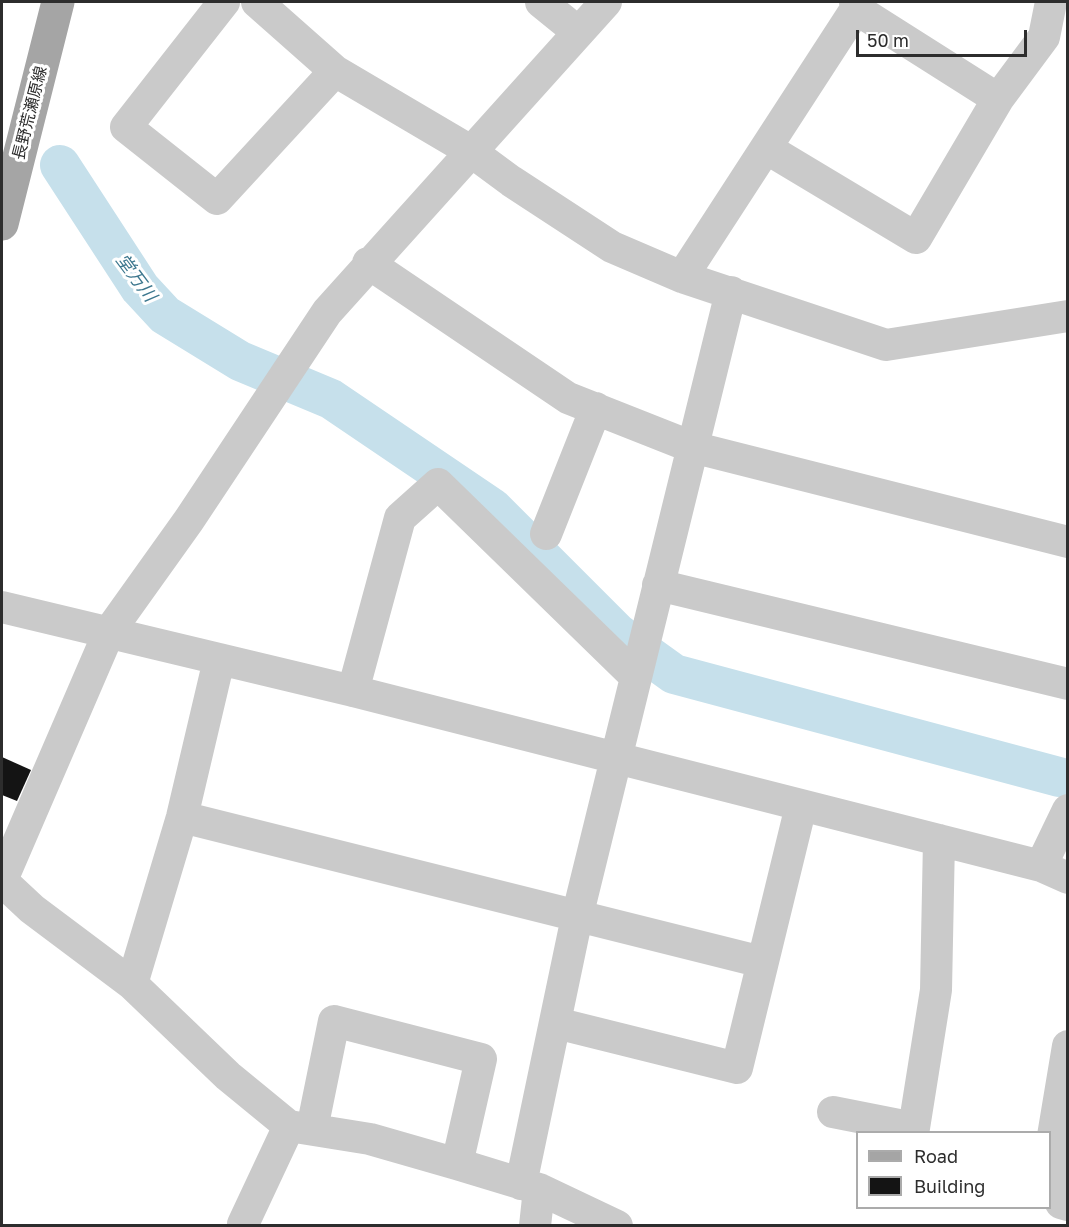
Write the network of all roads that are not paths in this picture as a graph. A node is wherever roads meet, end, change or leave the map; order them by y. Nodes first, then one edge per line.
1 (58, 2) edge
2 (224, 2) edge
3 (257, 2) edge
4 (541, 2) edge
5 (606, 2) edge
6 (1051, 2) edge
7 (855, 5) edge
8 (578, 32) junction
9 (335, 71) junction
10 (998, 99) junction
11 (766, 148) junction
12 (469, 150) junction
13 (2, 224) edge
14 (368, 263) junction
15 (681, 277) junction
16 (731, 292) junction
17 (1068, 316) edge
18 (596, 408) junction
19 (693, 447) junction
20 (546, 534) dead end
21 (1066, 536) edge
22 (658, 585) junction
23 (2, 607) edge
24 (110, 632) junction
25 (219, 660) junction
26 (635, 676) junction
27 (1068, 684) edge
28 (353, 691) junction
29 (615, 758) junction
30 (801, 806) junction
31 (1068, 810) edge
32 (182, 817) junction
33 (939, 840) junction
34 (1054, 872) edge
35 (2, 881) edge
36 (577, 917) junction
37 (762, 962) junction
38 (132, 984) junction
39 (556, 1023) junction
40 (1068, 1046) edge
41 (833, 1112) dead end
42 (300, 1128) junction
43 (1051, 1148) edge
44 (457, 1164) junction
45 (1051, 1183) edge
46 (530, 1187) junction
47 (1068, 1205) edge
48 (243, 1224) dead end
49 (535, 1226) edge
50 (617, 1226) edge

1 - 13 main road, 長野荒瀬原線
2 - 9 street
3 - 9 street
4 - 8 street
5 - 8 street
6 - 10 street
7 - 10 street
7 - 11 street
8 - 12 street
9 - 12 street
10 - 11 street
11 - 15 street
12 - 14 street
12 - 15 street
14 - 18 street
14 - 24 street
15 - 16 street
16 - 17 street
16 - 19 street
18 - 19 street
18 - 20 street
19 - 21 street
19 - 22 street
22 - 26 street
22 - 27 street
23 - 24 street
24 - 25 street
24 - 35 street
25 - 28 street
25 - 32 street
26 - 28 street
26 - 29 street
28 - 29 street
29 - 30 street
29 - 36 street
30 - 33 street
30 - 37 street
31 - 34 street
32 - 36 street
32 - 38 street
33 - 34 street
33 - 41 street
35 - 38 street
36 - 37 street
36 - 39 street
37 - 39 street
38 - 42 street
39 - 46 street
40 - 43 street
42 - 44 street
42 - 44 street
42 - 48 street
44 - 46 street
45 - 47 street
46 - 49 street
46 - 50 street

